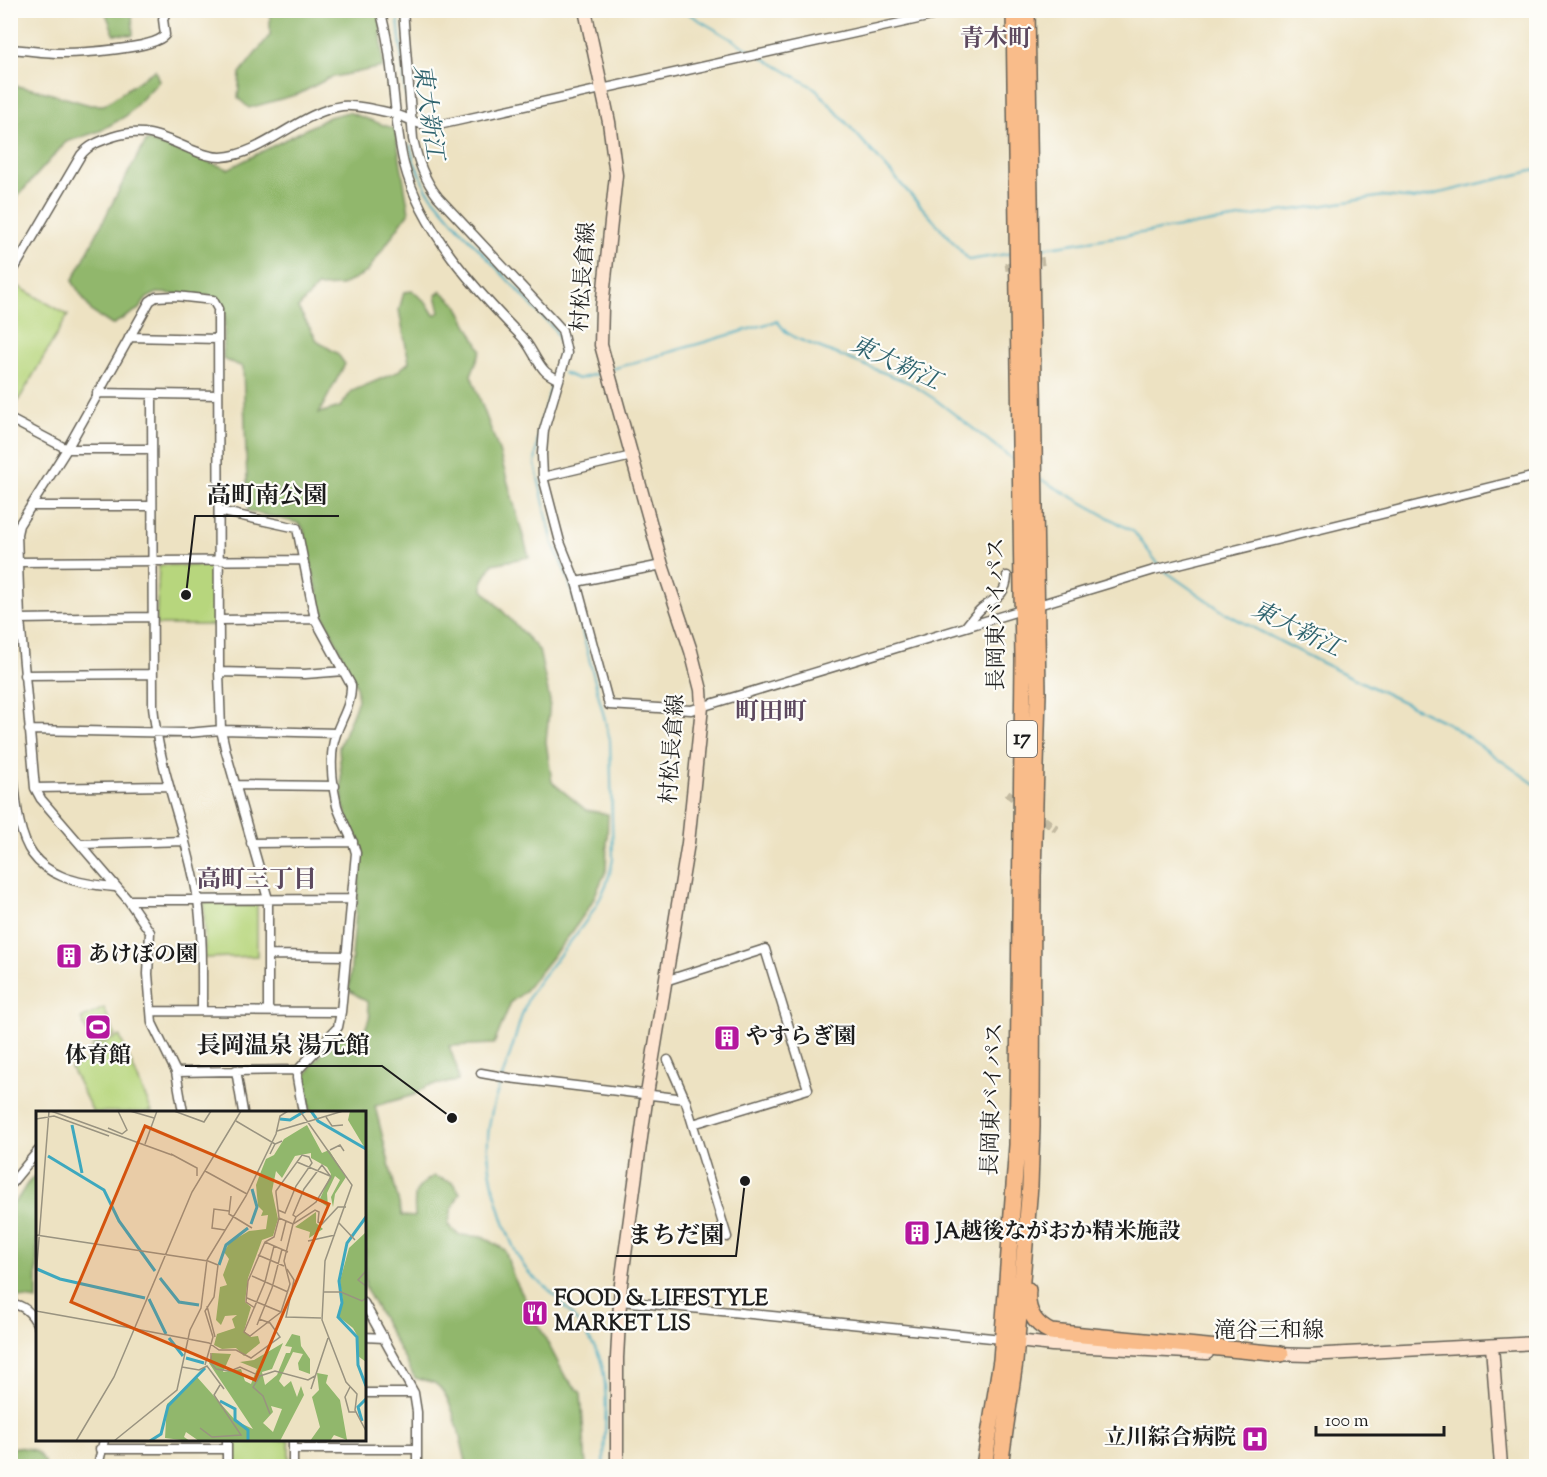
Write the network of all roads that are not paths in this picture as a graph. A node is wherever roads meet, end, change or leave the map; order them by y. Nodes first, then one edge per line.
1 (167, 10) edge
2 (380, 10) edge
3 (402, 10) edge
4 (585, 10) edge
5 (959, 10) edge
6 (1014, 10) edge
7 (1027, 10) edge
8 (10, 50) edge
9 (602, 90) junction
10 (397, 115) junction
11 (413, 123) junction
12 (10, 276) edge
13 (129, 338) junction
14 (218, 339) junction
15 (559, 380) junction
16 (97, 393) junction
17 (152, 394) junction
18 (218, 395) junction
19 (10, 419) edge
20 (67, 449) junction
21 (152, 449) junction
22 (632, 456) junction
23 (1536, 476) edge
24 (543, 477) junction
25 (31, 506) junction
26 (152, 507) junction
27 (219, 511) junction
28 (303, 560) junction
29 (153, 561) junction
30 (18, 562) junction
31 (219, 562) junction
32 (662, 565) junction
33 (1007, 576) dead end
34 (576, 582) junction
35 (1030, 608) junction
36 (151, 617) junction
37 (20, 619) junction
38 (315, 619) junction
39 (219, 620) junction
40 (966, 626) junction
41 (344, 671) junction
42 (219, 672) junction
43 (152, 674) junction
44 (24, 675) junction
45 (702, 706) junction
46 (29, 730) junction
47 (221, 730) junction
48 (155, 732) junction
49 (336, 733) junction
50 (10, 747) edge
51 (235, 785) junction
52 (168, 786) junction
53 (335, 786) junction
54 (35, 788) junction
55 (185, 841) junction
56 (354, 842) junction
57 (251, 843) junction
58 (81, 844) junction
59 (115, 887) junction
60 (268, 899) junction
61 (352, 899) junction
62 (128, 900) junction
63 (198, 900) junction
64 (268, 955) junction
65 (347, 956) junction
66 (665, 981) junction
67 (151, 1011) junction
68 (202, 1011) junction
69 (268, 1011) junction
70 (341, 1012) junction
71 (668, 1060) dead end
72 (236, 1070) junction
73 (298, 1070) junction
74 (176, 1072) junction
75 (481, 1073) dead end
76 (647, 1094) junction
77 (685, 1100) junction
78 (183, 1111) edge
79 (243, 1111) edge
80 (303, 1111) edge
81 (693, 1124) junction
82 (36, 1153) edge
83 (10, 1185) edge
84 (1030, 1186) junction
85 (727, 1237) dead end
86 (621, 1301) junction
87 (10, 1304) edge
88 (366, 1307) edge
89 (36, 1323) edge
90 (366, 1337) edge
91 (384, 1338) junction
92 (1009, 1340) junction
93 (1536, 1343) edge
94 (1492, 1346) junction
95 (1281, 1354) junction
96 (366, 1393) edge
97 (414, 1393) junction
98 (104, 1441) edge
99 (227, 1444) edge
100 (293, 1444) edge
101 (100, 1449) junction
102 (417, 1449) junction
103 (98, 1467) edge
104 (227, 1467) edge
105 (293, 1467) edge
106 (417, 1467) edge
107 (617, 1467) edge
108 (984, 1467) edge
109 (1000, 1467) edge
110 (1501, 1467) edge

1 - 8 street
2 - 10 street
3 - 11 street
4 - 9 main road, 村松長倉線
5 - 9 street
6 - 35 highway, 長岡東バイパス / 17
7 - 35 highway, 長岡東バイパス / 17
9 - 11 street
9 - 22 main road, 村松長倉線
10 - 11 street
10 - 12 street
10 - 15 street
11 - 15 street
13 - 14 street
13 - 14 street
13 - 16 street
14 - 18 street
15 - 24 street
16 - 17 street
16 - 20 street
17 - 18 street
17 - 21 street
18 - 27 street
19 - 20 street
20 - 21 street
20 - 25 street
21 - 26 street
22 - 24 street
22 - 32 main road, 村松長倉線
23 - 35 street
24 - 34 street
25 - 26 street
25 - 30 street
26 - 29 street
27 - 28 street
27 - 31 street
28 - 31 street
28 - 38 street
29 - 30 street
29 - 31 street
29 - 36 street
30 - 37 street
31 - 39 street
32 - 34 street
32 - 45 main road, 村松長倉線
33 - 40 street
34 - 45 street
35 - 40 street
35 - 84 highway, 長岡東バイパス / 17
35 - 92 highway, 長岡東バイパス / 17
36 - 37 street
36 - 43 street
37 - 44 street
38 - 39 street
38 - 41 street
39 - 42 street
40 - 45 street
41 - 42 street
41 - 49 street
42 - 47 street
43 - 44 street
43 - 48 street
44 - 46 street
45 - 66 main road, 村松長倉線
46 - 48 street
46 - 54 street
47 - 48 street
47 - 49 street
47 - 51 street
48 - 52 street
49 - 53 street
50 - 59 street
51 - 53 street
51 - 57 street
52 - 54 street
52 - 55 street
53 - 56 street
54 - 58 street
55 - 58 street
55 - 63 street
56 - 57 street
56 - 61 street
57 - 60 street
58 - 59 street
59 - 62 street
60 - 61 street
60 - 63 street
60 - 64 street
61 - 65 street
62 - 63 street
62 - 67 street
63 - 68 street
64 - 65 street
64 - 69 street
65 - 70 street
66 - 76 main road, 村松長倉線
66 - 81 street
67 - 68 street
67 - 74 street
68 - 69 street
69 - 70 street
70 - 73 street
71 - 77 street
72 - 73 street
72 - 74 street
72 - 79 street
73 - 80 street
74 - 78 street
75 - 76 street
76 - 77 street
76 - 86 main road, 村松長倉線
77 - 81 street
81 - 85 street
82 - 83 street
84 - 92 highway, 長岡東バイパス / 17
84 - 95 highway
86 - 92 street
86 - 107 main road, 村松長倉線
87 - 89 street
88 - 91 street
90 - 91 street
91 - 97 street
92 - 95 main road, 滝谷三和線
92 - 108 highway, 長岡東バイパス / 17
92 - 109 highway, 長岡東バイパス / 17
93 - 94 main road, 滝谷三和線
94 - 95 main road, 滝谷三和線
94 - 110 main road
96 - 97 street
97 - 102 street
98 - 101 street
99 - 101 street
99 - 104 street
100 - 102 street
100 - 105 street
101 - 103 street
102 - 106 street

